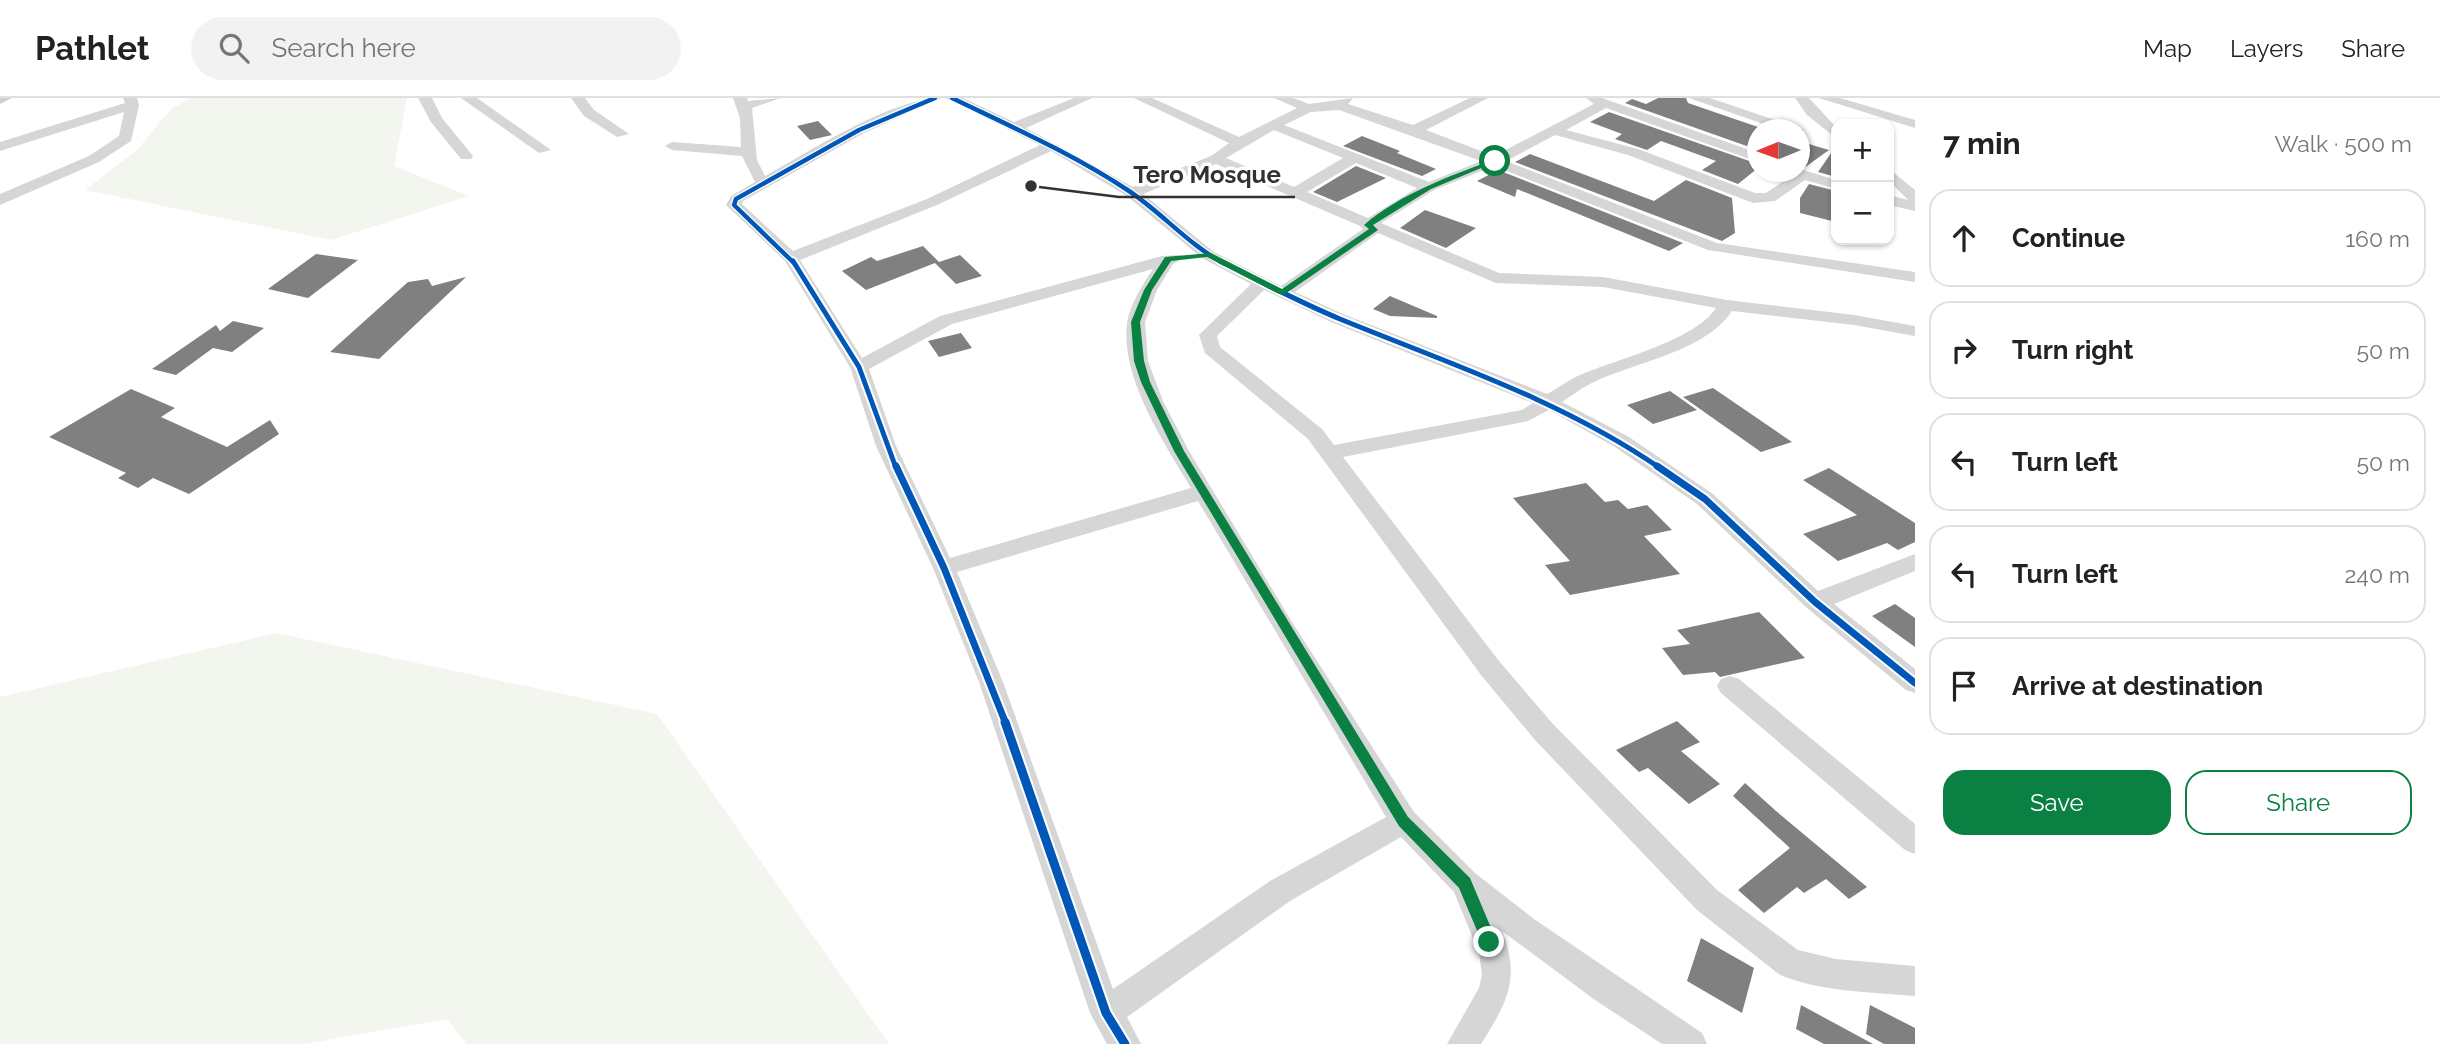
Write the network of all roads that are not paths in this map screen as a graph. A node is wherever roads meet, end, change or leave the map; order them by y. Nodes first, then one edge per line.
1 (425, 98) edge
2 (468, 98) edge
3 (578, 98) edge
4 (774, 98) edge
5 (935, 98) edge
6 (952, 98) edge
7 (1085, 98) edge
8 (1141, 98) edge
9 (1281, 98) edge
10 (1481, 98) edge
11 (1589, 98) edge
12 (1696, 98) edge
13 (1802, 98) edge
14 (1826, 98) edge
15 (131, 102) edge
16 (742, 102) edge
17 (1343, 102) edge
18 (1604, 104) junction
19 (1308, 108) junction
20 (1763, 119) edge
21 (1915, 124) edge
22 (1275, 126) junction
23 (1013, 128) junction
24 (1831, 129) edge
25 (1413, 130) junction
26 (1555, 131) junction
27 (1810, 133) edge
28 (622, 134) dead end
29 (1831, 140) edge
30 (1239, 142) junction
31 (1051, 145) junction
32 (672, 146) dead end
33 (0, 147) edge
34 (544, 150) dead end
35 (746, 152) junction
36 (1747, 154) edge
37 (466, 156) dead end
38 (1216, 159) junction
39 (1354, 159) junction
40 (1495, 161) junction
41 (1810, 177) edge
42 (1894, 178) edge
43 (1789, 182) edge
44 (1831, 183) edge
45 (763, 184) junction
46 (1429, 187) junction
47 (1296, 192) junction
48 (1132, 193) junction
49 (1915, 198) edge
50 (0, 200) edge
51 (1894, 201) edge
52 (1915, 206) edge
53 (1371, 227) junction
54 (1208, 255) junction
55 (791, 258) junction
56 (1168, 259) junction
57 (1915, 276) edge
58 (1272, 288) junction
59 (1727, 305) junction
60 (1915, 331) edge
61 (859, 367) junction
62 (1546, 401) junction
63 (1329, 453) junction
64 (1203, 492) junction
65 (1915, 562) edge
66 (944, 568) junction
67 (1815, 602) junction
68 (1915, 683) edge
69 (1730, 687) dead end
70 (1404, 821) junction
71 (1915, 841) edge
72 (1465, 883) junction
73 (1915, 981) edge
74 (1106, 1013) junction
75 (1125, 1044) edge
76 (1463, 1044) edge
77 (1691, 1044) edge

1 - 37 street
2 - 34 street
3 - 28 street
4 - 16 street
5 - 45 street
6 - 23 street
7 - 23 street
8 - 30 street
9 - 19 street
10 - 25 street
11 - 18 street
12 - 20 street
13 - 24 street
14 - 21 street
15 - 33 street
15 - 50 street
16 - 35 street
17 - 19 street
17 - 25 street
18 - 26 street
18 - 36 street
19 - 22 street
22 - 30 street
22 - 39 street
23 - 31 street
25 - 40 street
26 - 40 street
26 - 43 street
27 - 29 street
30 - 38 street
31 - 48 street
31 - 55 street
32 - 35 street
35 - 45 street
38 - 47 street
38 - 48 street
39 - 46 street
39 - 47 street
40 - 46 street
40 - 57 street
41 - 44 street
42 - 49 street
45 - 55 street
46 - 53 street
47 - 53 street
48 - 54 street
51 - 52 street
53 - 58 street
53 - 59 street
54 - 56 street
54 - 58 street
55 - 61 street
56 - 61 street
56 - 64 street
58 - 62 street
58 - 63 street
59 - 60 street
59 - 62 street
61 - 66 street
62 - 63 street
62 - 67 street
63 - 73 street
64 - 66 street
64 - 70 street
65 - 67 street
66 - 74 street
67 - 68 street
69 - 71 street
70 - 72 street
70 - 74 street
72 - 76 street
72 - 77 street
74 - 75 street

